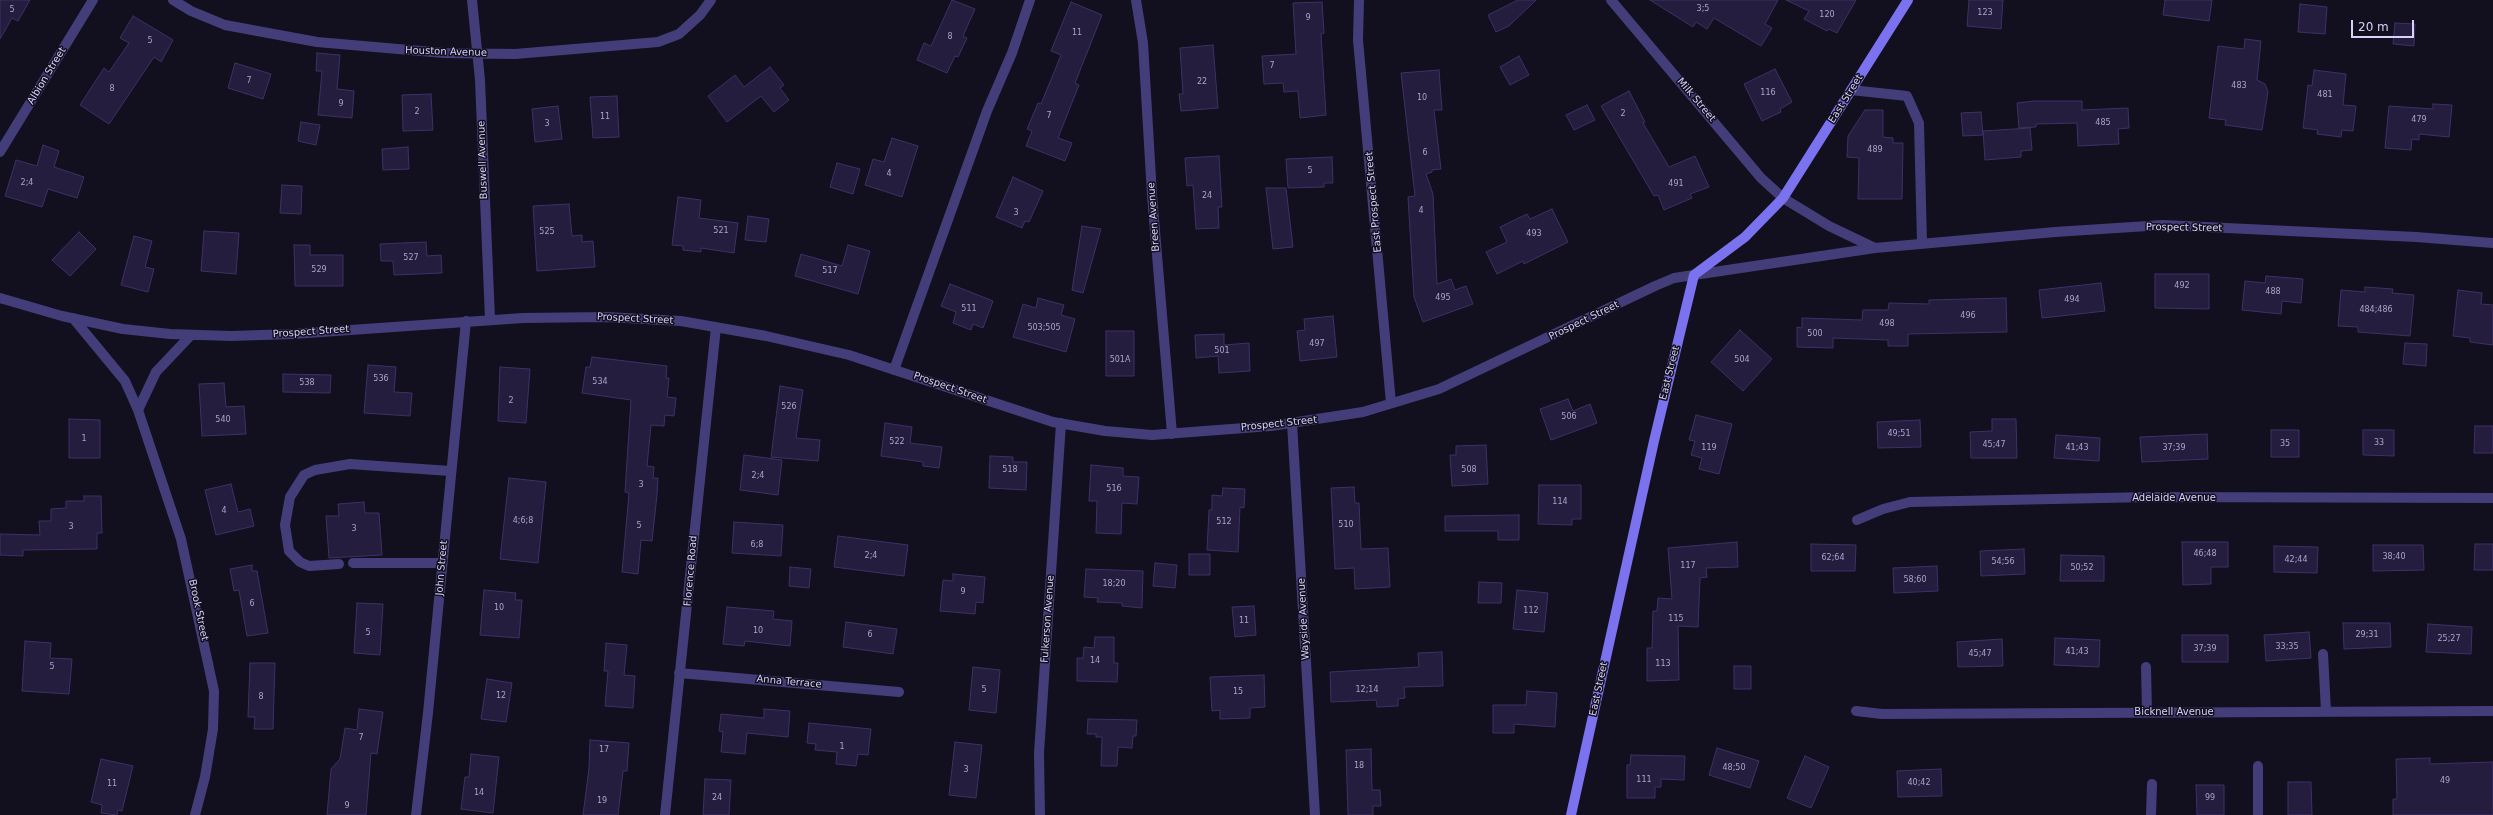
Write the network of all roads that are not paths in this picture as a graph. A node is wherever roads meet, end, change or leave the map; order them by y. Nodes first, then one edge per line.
1 (93, 0) edge
2 (173, 0) edge
3 (472, 0) edge
4 (711, 0) edge
5 (1030, 0) edge
6 (1136, 0) edge
7 (1359, 0) edge
8 (1611, 0) edge
9 (1908, 0) edge
10 (477, 53) junction
11 (1851, 90) junction
12 (0, 152) edge
13 (1783, 198) junction
14 (1922, 243) junction
15 (2493, 243) edge
16 (1876, 248) junction
17 (1694, 275) junction
18 (0, 298) edge
19 (73, 318) junction
20 (490, 319) junction
21 (466, 321) junction
22 (716, 327) junction
23 (192, 335) junction
24 (894, 370) junction
25 (1391, 403) junction
26 (138, 410) junction
27 (1061, 423) junction
28 (1292, 423) junction
29 (1172, 434) junction
30 (450, 470) junction
31 (2493, 498) edge
32 (1857, 520) dead end
33 (442, 562) junction
34 (353, 563) dead end
35 (339, 564) dead end
36 (2323, 654) dead end
37 (2146, 667) dead end
38 (679, 673) junction
39 (899, 692) dead end
40 (1856, 711) dead end
41 (2326, 711) junction
42 (2493, 711) edge
43 (2147, 712) junction
44 (2258, 766) dead end
45 (2152, 784) dead end
46 (195, 815) edge
47 (416, 815) edge
48 (665, 815) edge
49 (1040, 815) edge
50 (1315, 815) edge
51 (1571, 815) edge
52 (2151, 815) edge
53 (2258, 815) edge

1 - 12 street, Albion Street
2 - 10 street, Houston Avenue
3 - 10 street, Buswell Avenue
4 - 10 street, Houston Avenue
5 - 24 street
6 - 29 street, Breen Avenue
7 - 25 street, East Prospect Street
8 - 13 street, Milk Street
9 - 11 main road, East Street
10 - 20 street, Buswell Avenue
11 - 13 main road, East Street
11 - 14 street
13 - 16 street
13 - 17 main road, East Street
14 - 15 street, Prospect Street
14 - 16 street, Prospect Street
16 - 17 street, Prospect Street
17 - 25 street, Prospect Street
17 - 51 main road, East Street
18 - 19 street, Prospect Street
19 - 23 street, Prospect Street
19 - 26 street, Brook Street
20 - 21 street, Prospect Street
20 - 22 street, Prospect Street
21 - 23 street, Prospect Street
21 - 30 street, John Street
22 - 24 street, Prospect Street
22 - 38 street, Florence Road
23 - 26 street
24 - 27 street, Prospect Street
25 - 28 street, Prospect Street
26 - 46 street, Brook Street
27 - 29 street, Prospect Street
27 - 49 street, Fulkerson Avenue
28 - 29 street, Prospect Street
28 - 50 street, Wayside Avenue
30 - 33 street, John Street
30 - 35 street
31 - 32 street, Adelaide Avenue
33 - 34 street
33 - 47 street, John Street
36 - 41 street
37 - 43 street
38 - 39 street, Anna Terrace
38 - 48 street, Florence Road
40 - 43 street, Bicknell Avenue
41 - 42 street, Bicknell Avenue
41 - 43 street, Bicknell Avenue
44 - 53 street
45 - 52 street

